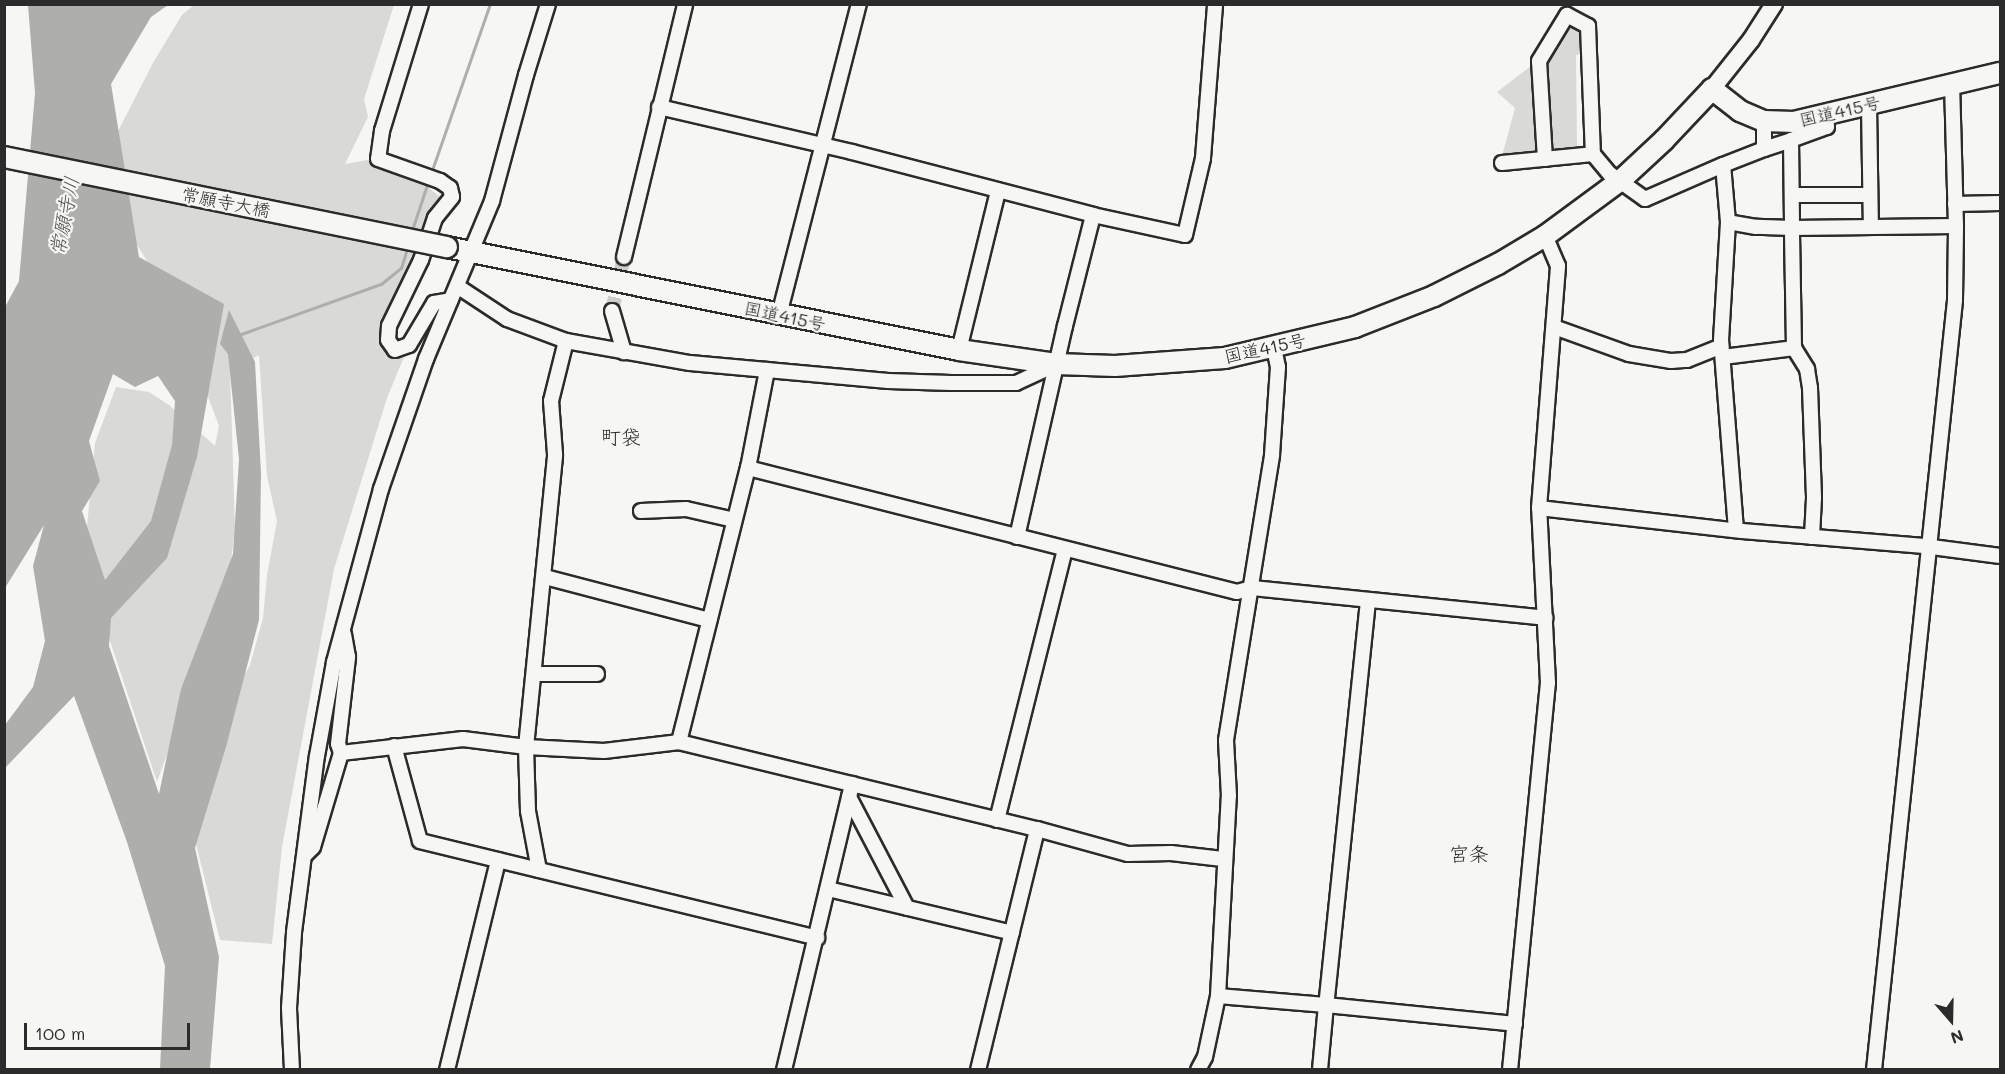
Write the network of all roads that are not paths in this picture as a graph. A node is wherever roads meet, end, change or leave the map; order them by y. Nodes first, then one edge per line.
1 (421, 4) edge
2 (548, 4) edge
3 (685, 4) edge
4 (860, 4) edge
5 (1215, 4) edge
6 (1774, 4) edge
7 (1562, 10) edge
8 (2001, 73) edge
9 (1952, 84) junction
10 (1712, 89) junction
11 (1869, 105) junction
12 (659, 107) junction
13 (1826, 116) junction
14 (1764, 121) junction
15 (1791, 140) junction
16 (821, 145) junction
17 (1764, 149) junction
18 (1593, 154) junction
19 (4, 157) edge
20 (1545, 159) junction
21 (1502, 163) dead end
22 (1723, 165) junction
23 (1621, 180) junction
24 (998, 191) junction
25 (1792, 195) junction
26 (1870, 195) junction
27 (2001, 203) edge
28 (1955, 204) junction
29 (1093, 215) junction
30 (1728, 222) junction
31 (1956, 226) junction
32 (1870, 227) junction
33 (1792, 228) junction
34 (1545, 236) junction
35 (447, 247) joint
36 (473, 251) junction
37 (624, 257) tunnel mouth
38 (457, 286) junction
39 (451, 300) junction
40 (612, 311) tunnel mouth
41 (779, 315) junction
42 (1554, 327) junction
43 (566, 341) junction
44 (1274, 348) junction
45 (1794, 348) junction
46 (958, 350) junction
47 (1722, 351) junction
48 (624, 352) junction
49 (1056, 364) junction
50 (767, 369) junction
51 (747, 468) junction
52 (1539, 508) junction
53 (641, 511) dead end
54 (734, 520) junction
55 (1736, 530) junction
56 (1017, 537) junction
57 (1812, 537) junction
58 (1929, 547) junction
59 (1065, 549) junction
60 (2001, 556) edge
61 (544, 577) junction
62 (1252, 588) junction
63 (1368, 601) junction
64 (1545, 618) junction
65 (709, 620) junction
66 (343, 632) junction
67 (534, 674) junction
68 (597, 674) dead end
69 (679, 742) junction
70 (394, 746) junction
71 (525, 747) junction
72 (341, 753) junction
73 (851, 790) junction
74 (997, 820) junction
75 (1037, 829) junction
76 (303, 856) junction
77 (1223, 859) junction
78 (498, 860) junction
79 (539, 870) junction
80 (828, 889) junction
81 (907, 908) junction
82 (1012, 933) junction
83 (817, 938) junction
84 (1218, 996) junction
85 (1326, 1005) junction
86 (1515, 1024) junction
87 (292, 1070) edge
88 (447, 1070) edge
89 (784, 1070) edge
90 (978, 1070) edge
91 (1198, 1070) edge
92 (1320, 1070) edge
93 (1510, 1070) edge
94 (1874, 1070) edge

1 - 39 street
2 - 36 street
3 - 12 street
4 - 16 street
5 - 29 street
6 - 10 main road
7 - 18 street
7 - 20 street
8 - 9 highway, 国道415号
9 - 11 highway, 国道415号
9 - 28 street
10 - 14 highway, 国道415号
10 - 23 highway, 国道415号
11 - 13 highway, 国道415号
11 - 26 street
12 - 16 street
12 - 37 street
13 - 14 highway, 国道415号
13 - 15 street
14 - 17 street
15 - 17 street
15 - 25 street
16 - 24 street
16 - 41 street
17 - 22 street
18 - 20 street
18 - 23 street
19 - 35 highway, 常願寺大橋, bridge
20 - 21 street
22 - 23 street
22 - 30 street
23 - 34 highway, 国道415号
24 - 29 street
24 - 46 street
25 - 26 street
25 - 33 street
26 - 32 street
27 - 28 street
28 - 31 street
29 - 49 street
30 - 33 street
30 - 47 street
31 - 32 street
31 - 58 street
32 - 33 street
33 - 45 street
34 - 42 street
34 - 44 highway, 国道415号
35 - 36 highway, 国道415号
36 - 38 street
36 - 41 highway, 国道415号
38 - 39 street
38 - 43 street
39 - 66 street
40 - 48 street
41 - 46 highway, 国道415号
42 - 47 street
42 - 52 street
43 - 48 street
43 - 61 street
44 - 49 highway, 国道415号
44 - 62 street
45 - 47 street
45 - 57 street
46 - 49 highway, 国道415号
47 - 55 street
48 - 50 street
49 - 50 street
49 - 56 street
50 - 51 street
51 - 54 street
51 - 56 street
52 - 55 street
52 - 64 street
53 - 54 street
54 - 65 street
55 - 57 street
56 - 59 street
57 - 58 street
58 - 60 street
58 - 94 street
59 - 62 street
59 - 74 street
61 - 65 street
61 - 67 street
62 - 63 street
62 - 77 street
63 - 64 street
63 - 85 street
64 - 86 street
65 - 69 street
66 - 72 street
66 - 76 street
67 - 68 street
67 - 71 street
69 - 71 street
69 - 73 street
70 - 71 street
70 - 72 street
70 - 78 street
71 - 79 street
72 - 76 street
73 - 74 street
73 - 80 street
73 - 81 street
74 - 75 street
75 - 77 street
75 - 82 street
76 - 87 street
77 - 84 street
78 - 79 street
78 - 88 street
79 - 83 street
80 - 81 street
80 - 83 street
81 - 82 street
82 - 90 street
83 - 89 street
84 - 85 street
84 - 91 street
85 - 86 street
85 - 92 street
86 - 93 street

